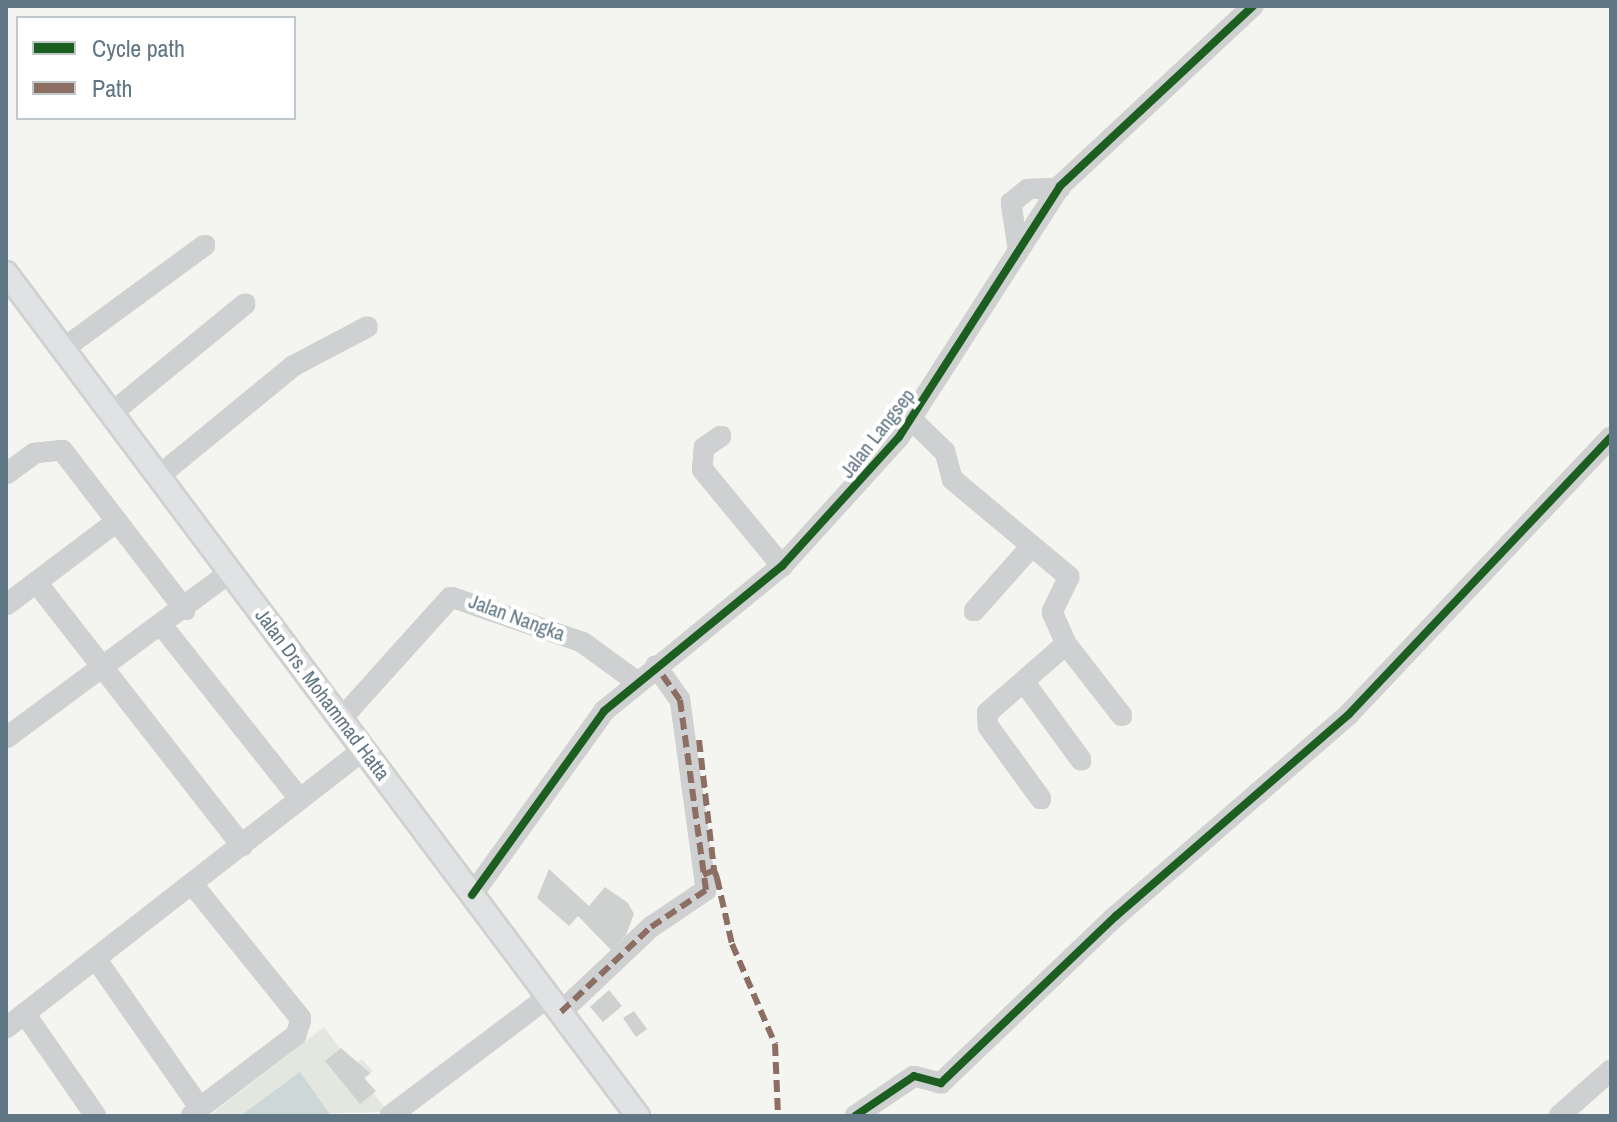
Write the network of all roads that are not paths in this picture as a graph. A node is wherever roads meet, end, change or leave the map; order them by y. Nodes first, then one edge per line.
1 (1253, 6) edge
2 (1060, 188) junction
3 (205, 245) dead end
4 (1018, 249) junction
5 (6, 273) edge
6 (245, 304) dead end
7 (367, 327) dead end
8 (63, 349) junction
9 (113, 412) junction
10 (911, 419) junction
11 (721, 436) dead end
12 (1611, 437) edge
13 (6, 474) edge
14 (160, 475) junction
15 (116, 522) junction
16 (1030, 548) junction
17 (782, 566) junction
18 (232, 571) junction
19 (36, 582) junction
20 (6, 605) edge
21 (185, 610) junction
22 (974, 611) dead end
23 (163, 627) junction
24 (1066, 644) junction
25 (656, 666) junction
26 (104, 669) junction
27 (637, 682) junction
28 (1024, 682) junction
29 (1122, 716) dead end
30 (341, 719) junction
31 (6, 738) edge
32 (364, 749) junction
33 (1081, 760) dead end
34 (300, 799) junction
35 (1041, 799) dead end
36 (242, 846) junction
37 (193, 885) junction
38 (472, 895) junction
39 (96, 959) junction
40 (555, 1004) junction
41 (25, 1014) junction
42 (6, 1028) edge
43 (1611, 1070) edge
44 (196, 1112) edge
45 (96, 1116) edge
46 (390, 1116) edge
47 (638, 1116) edge
48 (855, 1116) edge
49 (1559, 1116) edge

1 - 2 street, Jalan Langsep
2 - 4 street, Jalan Langsep
2 - 4 street
3 - 8 street
4 - 10 street, Jalan Langsep
5 - 8 main road, Jalan Drs. Mohammad Hatta
6 - 9 street
7 - 14 street
8 - 9 main road, Jalan Drs. Mohammad Hatta
9 - 14 main road, Jalan Drs. Mohammad Hatta
10 - 16 street
10 - 17 street, Jalan Langsep
11 - 17 street
12 - 48 street
13 - 15 street
14 - 18 main road, Jalan Drs. Mohammad Hatta
15 - 19 street
15 - 21 street
16 - 22 street
16 - 24 street
17 - 25 street, Jalan Langsep
18 - 21 street
18 - 30 main road, Jalan Drs. Mohammad Hatta
19 - 20 street
19 - 26 street
21 - 23 street
23 - 26 street
23 - 34 street
24 - 28 street
24 - 29 street
25 - 27 street, Jalan Langsep
25 - 40 street
26 - 31 street
26 - 36 street
27 - 30 street, Jalan Nangka
27 - 38 street, Jalan Langsep
28 - 33 street
28 - 35 street
30 - 32 main road, Jalan Drs. Mohammad Hatta
32 - 34 street
32 - 38 main road, Jalan Drs. Mohammad Hatta
34 - 36 street
36 - 37 street
37 - 39 street
37 - 44 street
38 - 40 main road, Jalan Drs. Mohammad Hatta
39 - 41 street
39 - 44 street
40 - 46 street
40 - 47 main road, Jalan Drs. Mohammad Hatta
41 - 42 street
41 - 45 street
43 - 49 street

